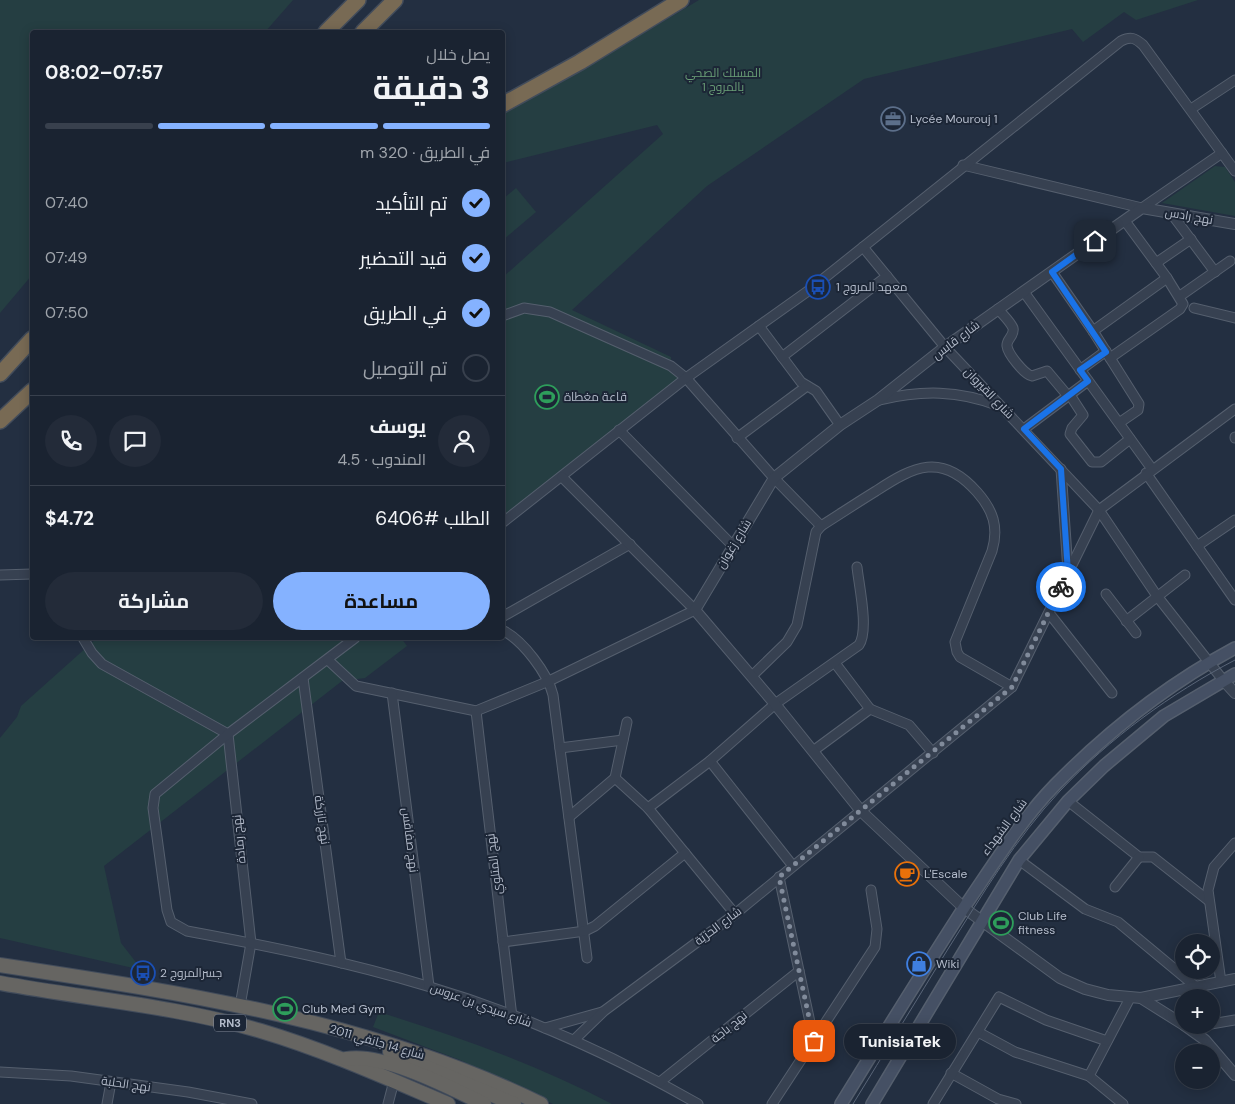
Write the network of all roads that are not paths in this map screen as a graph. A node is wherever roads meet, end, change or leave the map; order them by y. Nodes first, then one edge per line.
1 (358, 0) edge
2 (395, 0) edge
3 (681, 0) edge
4 (328, 30) edge
5 (365, 30) edge
6 (1235, 80) edge
7 (505, 103) edge
8 (1191, 109) junction
9 (1222, 153) junction
10 (963, 165) junction
11 (1235, 171) edge
12 (1142, 208) junction
13 (1171, 213) junction
14 (1124, 221) junction
15 (1235, 224) edge
16 (1190, 239) junction
17 (863, 248) junction
18 (1230, 261) dead end
19 (1156, 263) junction
20 (1052, 272) junction
21 (1215, 272) junction
22 (887, 276) junction
23 (1167, 278) junction
24 (1024, 292) junction
25 (1180, 296) junction
26 (1194, 308) dead end
27 (998, 309) junction
28 (505, 315) edge
29 (1235, 318) edge
30 (759, 326) junction
31 (1093, 330) junction
32 (30, 341) edge
33 (946, 347) junction
34 (1108, 355) junction
35 (782, 357) junction
36 (1080, 370) junction
37 (0, 374) edge
38 (686, 378) junction
39 (1088, 381) junction
40 (807, 386) junction
41 (30, 393) edge
42 (1069, 396) junction
43 (878, 400) junction
44 (1004, 408) junction
45 (1235, 409) edge
46 (0, 422) edge
47 (1119, 424) junction
48 (840, 425) junction
49 (1024, 429) junction
50 (619, 430) junction
51 (737, 438) junction
52 (1130, 439) junction
53 (1061, 469) junction
54 (1149, 471) junction
55 (562, 477) junction
56 (774, 478) junction
57 (1099, 510) junction
58 (1235, 520) edge
59 (505, 521) edge
60 (821, 526) junction
61 (630, 544) junction
62 (733, 546) junction
63 (1197, 546) junction
64 (857, 567) dead end
65 (1068, 573) junction
66 (30, 574) edge
67 (0, 575) edge
68 (1185, 575) dead end
69 (1106, 594) dead end
70 (1158, 596) junction
71 (1235, 600) edge
72 (695, 610) junction
73 (1049, 613) junction
74 (505, 615) edge
75 (1126, 621) junction
76 (505, 632) edge
77 (1136, 633) dead end
78 (84, 640) edge
79 (353, 640) edge
80 (1235, 648) edge
81 (328, 660) junction
82 (835, 663) junction
83 (1208, 663) junction
84 (1235, 674) edge
85 (752, 676) junction
86 (302, 678) junction
87 (1223, 680) junction
88 (549, 681) junction
89 (1012, 687) junction
90 (392, 693) junction
91 (1112, 693) dead end
92 (1235, 693) edge
93 (775, 704) junction
94 (870, 710) junction
95 (476, 711) junction
96 (627, 722) dead end
97 (228, 734) junction
98 (623, 740) junction
99 (560, 748) junction
100 (813, 751) junction
101 (933, 753) junction
102 (710, 761) junction
103 (615, 778) junction
104 (1068, 801) junction
105 (648, 808) junction
106 (861, 811) junction
107 (569, 817) junction
108 (1235, 843) edge
109 (685, 853) junction
110 (1139, 857) junction
111 (1019, 860) junction
112 (793, 866) junction
113 (779, 877) junction
114 (1115, 887) dead end
115 (871, 890) dead end
116 (1208, 901) junction
117 (964, 908) junction
118 (735, 914) junction
119 (982, 921) junction
120 (585, 931) junction
121 (503, 942) junction
122 (251, 943) junction
123 (588, 958) dead end
124 (341, 963) junction
125 (0, 965) edge
126 (799, 971) junction
127 (1235, 979) edge
128 (0, 982) edge
129 (1221, 982) junction
130 (16, 986) junction
131 (429, 986) junction
132 (1195, 986) junction
133 (0, 987) edge
134 (1136, 998) junction
135 (240, 1006) junction
136 (604, 1011) junction
137 (512, 1017) junction
138 (1175, 1020) edge
139 (1235, 1020) edge
140 (1220, 1022) edge
141 (546, 1028) junction
142 (978, 1032) junction
143 (354, 1034) junction
144 (1196, 1034) edge
145 (574, 1040) junction
146 (814, 1041) junction
147 (1107, 1041) junction
148 (343, 1060) junction
149 (1234, 1071) edge
150 (0, 1072) edge
151 (951, 1073) junction
152 (1089, 1076) junction
153 (394, 1081) junction
154 (111, 1082) junction
155 (660, 1082) junction
156 (107, 1104) edge
157 (252, 1104) edge
158 (388, 1104) edge
159 (448, 1104) edge
160 (484, 1104) edge
161 (514, 1104) edge
162 (541, 1104) edge
163 (698, 1104) edge
164 (772, 1104) edge
165 (841, 1104) edge
166 (872, 1104) edge
167 (932, 1104) edge
168 (1016, 1104) edge
169 (1123, 1104) edge

1 - 4 highway
2 - 5 highway
3 - 7 highway
6 - 8 street
8 - 9 street
8 - 10 street
9 - 11 street
9 - 12 street
10 - 12 street
10 - 17 street
12 - 13 street, نهج رادس
12 - 14 street, شارع قابس
13 - 15 street, نهج رادس
13 - 16 street
14 - 19 street
14 - 20 street, شارع قابس
16 - 19 street
16 - 21 street
17 - 22 street, شارع القيروان
17 - 30 street
18 - 21 street
19 - 23 street
20 - 24 street, شارع قابس
20 - 31 street
21 - 25 street
22 - 33 street, شارع القيروان
22 - 35 street
23 - 25 street
23 - 31 street
24 - 27 street, شارع قابس
24 - 36 street
25 - 34 street
26 - 29 street
27 - 33 street, شارع قابس
27 - 42 street
28 - 38 street
30 - 35 street
30 - 38 street
31 - 34 street
32 - 37 highway
33 - 43 street, شارع قابس
33 - 44 street, شارع القيروان
34 - 36 street
34 - 47 street
35 - 40 street
36 - 39 street
38 - 50 street
38 - 51 street
39 - 42 street
39 - 47 street
40 - 48 street
40 - 51 street
41 - 46 highway
42 - 49 street
42 - 52 street
43 - 44 street
43 - 48 street, شارع قابس
44 - 49 street, شارع القيروان
45 - 54 street
47 - 52 street
48 - 56 street, شارع قابس
49 - 53 street, شارع القيروان
50 - 55 street
50 - 62 street
51 - 56 street
52 - 54 street
53 - 57 street, شارع القيروان
53 - 65 street
54 - 57 street
54 - 63 street
55 - 59 street
55 - 61 street
56 - 60 street
56 - 62 street, شارع زغوان
57 - 65 street
57 - 70 street, شارع القيروان
58 - 63 street
60 - 85 street
60 - 89 street
61 - 72 street
61 - 74 street
62 - 72 street, شارع زغوان
63 - 71 street
64 - 82 street
65 - 73 street
66 - 67 street
68 - 70 street
69 - 75 street
70 - 75 street
70 - 83 street, شارع القيروان
72 - 85 street
72 - 88 street
73 - 89 street
73 - 91 street
75 - 77 street
76 - 88 street
78 - 97 street
79 - 81 street
80 - 83 main road, شارع الشهداء
81 - 86 street
81 - 90 street
82 - 93 street
82 - 94 street
83 - 87 street, شارع القيروان
83 - 117 main road, شارع الشهداء
84 - 87 main road
85 - 93 street
86 - 97 street
86 - 124 street, نهج تازركة
87 - 92 street
87 - 104 main road
88 - 95 street
88 - 99 street
89 - 101 street, شارع الحرّيّة
90 - 95 street
90 - 131 street, نهج صفاقس
93 - 100 street
93 - 102 street
94 - 100 street
94 - 101 street
95 - 121 street, نهج المتلوي
96 - 98 street
97 - 122 street, نهج رمادة
97 - 122 street, شارع سيدي بن عروس
98 - 99 street
98 - 103 street
99 - 107 street
100 - 106 street
101 - 106 street, شارع الحرّيّة
102 - 105 street
102 - 112 street
103 - 105 street
103 - 107 street
104 - 110 street
104 - 111 main road
105 - 109 street
106 - 112 street, شارع الحرّيّة
106 - 117 street
107 - 120 street
108 - 116 street
109 - 118 street
109 - 120 street
110 - 114 street
110 - 116 street
111 - 119 main road
111 - 132 street
112 - 113 street, شارع الحرّيّة
113 - 118 street, شارع الحرّيّة
113 - 126 street
115 - 146 street
116 - 129 street
117 - 119 street
117 - 165 main road, شارع الشهداء
118 - 136 street, شارع الحرّيّة
119 - 134 street
119 - 166 main road
120 - 121 street
120 - 123 street
121 - 137 street, نهج المتلوي
122 - 124 street, شارع سيدي بن عروس
122 - 135 street, نهج رمادة
124 - 131 street, شارع سيدي بن عروس
125 - 135 highway, شارع 14 جانفي 2011 / RN3
126 - 146 street
126 - 155 street, نهج باجة
127 - 129 street
128 - 130 highway, شارع 14 جانفي 2011 / RN3
129 - 132 street
130 - 133 highway
130 - 148 highway, شارع 14 جانفي 2011 / RN3
131 - 137 street, شارع سيدي بن عروس
132 - 134 street
134 - 138 street
134 - 147 street
135 - 143 highway, شارع 14 جانفي 2011 / RN3
136 - 141 street
136 - 145 street, شارع الحرّيّة
137 - 141 street, شارع سيدي بن عروس
139 - 140 street
141 - 145 street, شارع سيدي بن عروس
142 - 147 street
142 - 151 street
142 - 152 street
143 - 161 highway
143 - 162 highway, شارع 14 جانفي 2011 / RN3
144 - 149 street
145 - 155 street, شارع سيدي بن عروس
146 - 164 street
147 - 152 street
148 - 153 highway, شارع 14 جانفي 2011 / RN3
148 - 160 highway
150 - 154 street, نهج الحلبة
151 - 167 street
151 - 168 street
152 - 169 street
153 - 158 street
153 - 159 highway, شارع 14 جانفي 2011 / RN3
154 - 156 street
154 - 157 street, نهج الحلبة
155 - 163 street, شارع سيدي بن عروس

